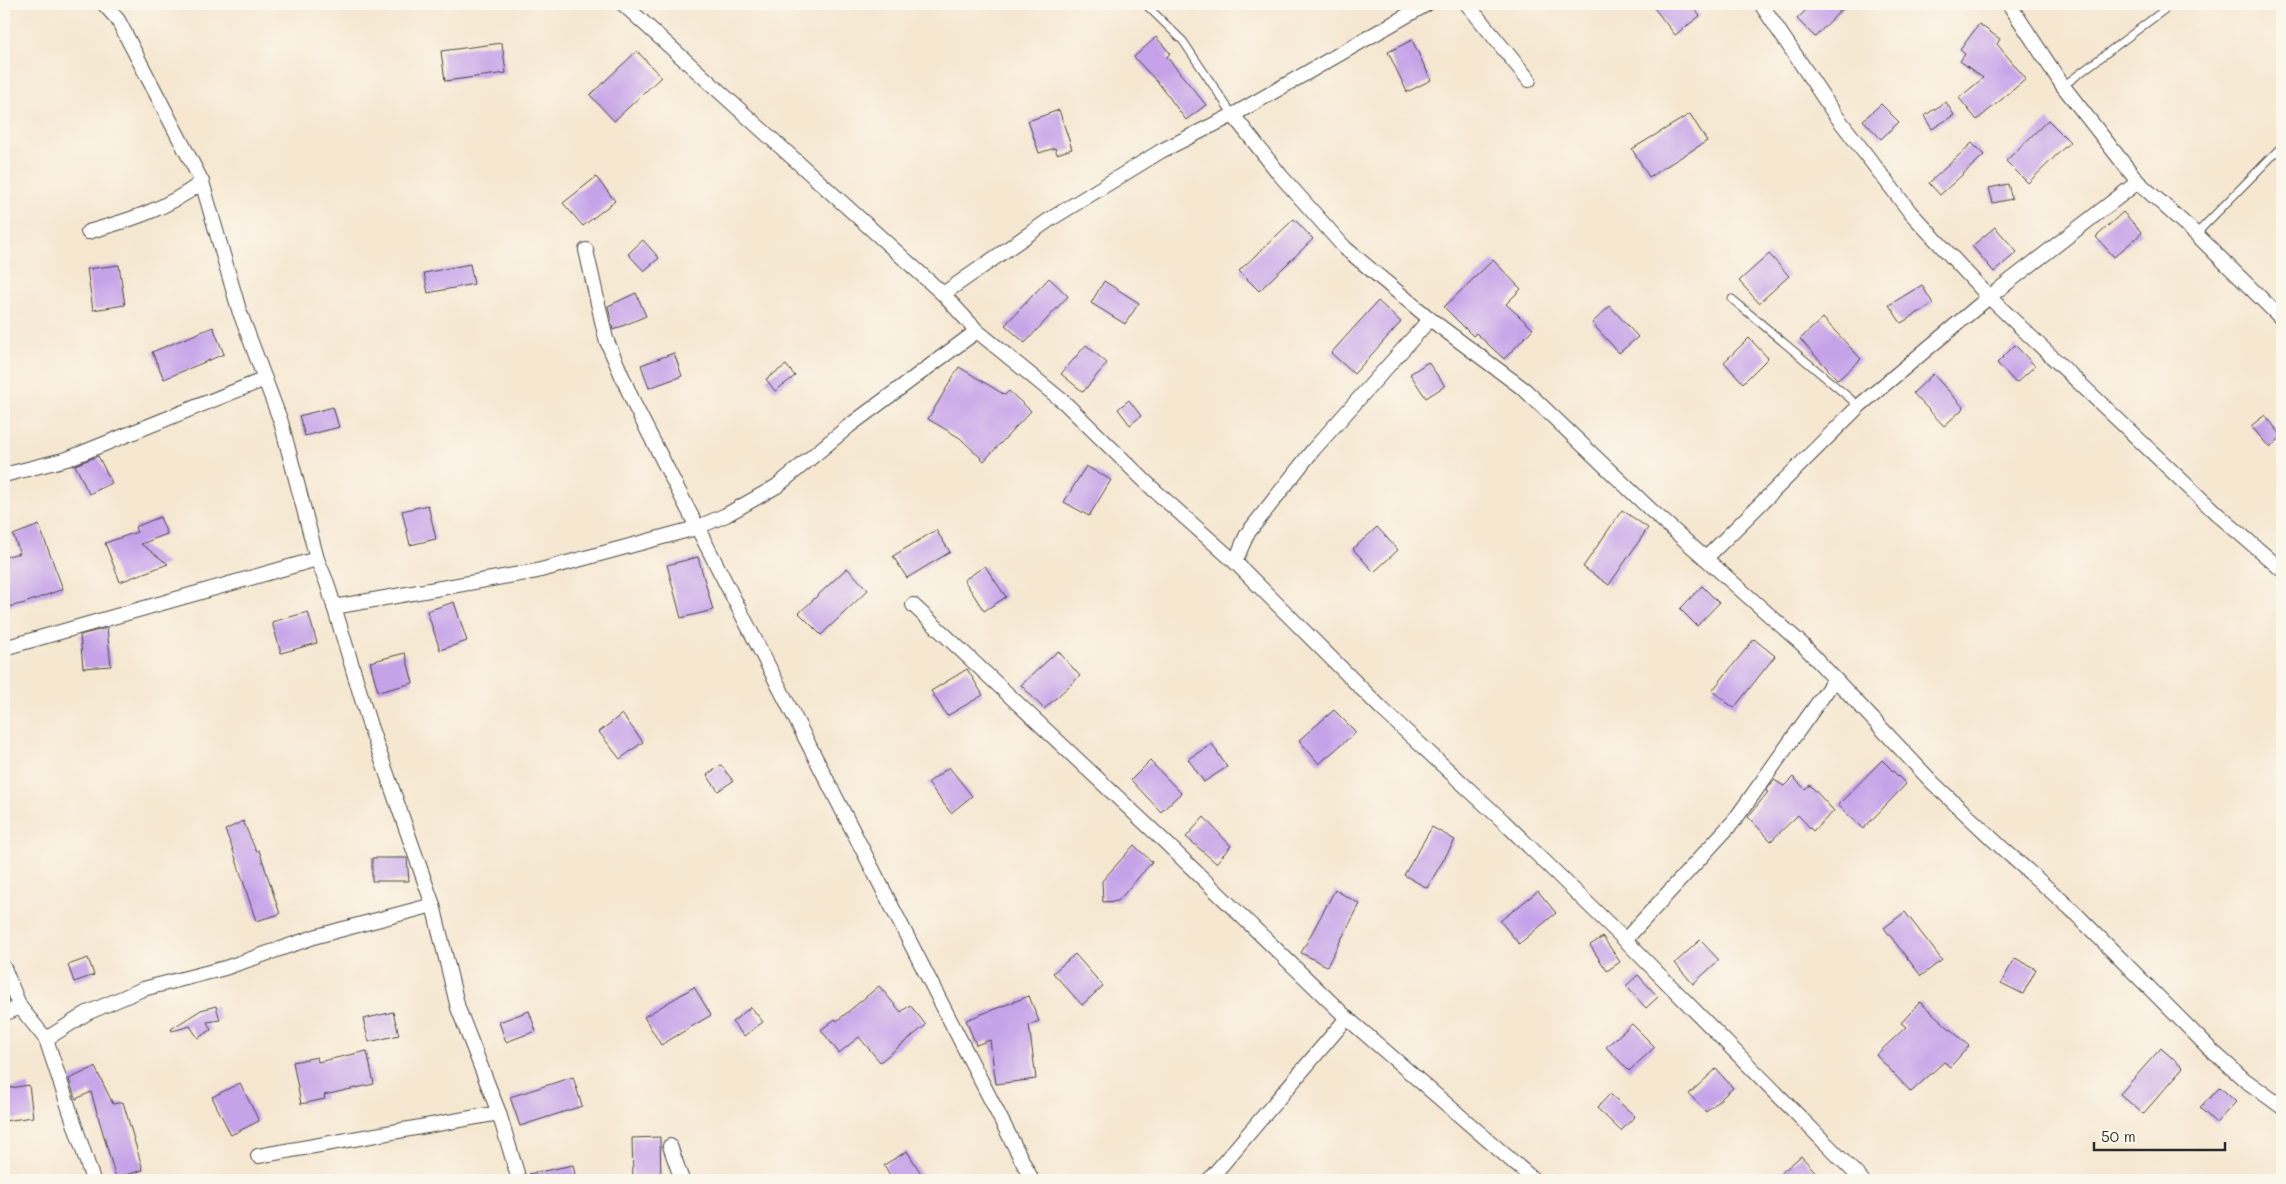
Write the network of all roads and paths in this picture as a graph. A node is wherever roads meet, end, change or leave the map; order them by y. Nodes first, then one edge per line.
1 (104, 4) edge
2 (623, 4) edge
3 (1144, 4) edge
4 (1428, 4) edge
5 (1467, 4) edge
6 (1761, 4) edge
7 (2009, 4) edge
8 (2172, 4) edge
9 (1529, 80) dead end
10 (2063, 86) junction
11 (1233, 115) junction
12 (2282, 146) edge
13 (202, 182) junction
14 (2138, 182) junction
15 (88, 232) dead end
16 (2196, 234) junction
17 (586, 250) dead end
18 (944, 294) junction
19 (1989, 297) junction
20 (1732, 299) dead end
21 (1430, 319) junction
22 (2282, 319) edge
23 (977, 331) junction
24 (265, 379) junction
25 (1859, 406) junction
26 (4, 475) edge
27 (696, 528) junction
28 (1706, 558) junction
29 (317, 559) junction
30 (1235, 562) junction
31 (2282, 570) edge
32 (913, 605) dead end
33 (334, 607) junction
34 (4, 648) edge
35 (1835, 679) junction
36 (433, 905) junction
37 (1625, 940) junction
38 (4, 968) edge
39 (20, 1007) junction
40 (4, 1014) edge
41 (1347, 1018) junction
42 (46, 1039) junction
43 (2282, 1108) edge
44 (499, 1113) junction
45 (670, 1146) dead end
46 (258, 1156) dead end
47 (1028, 1173) dead end
48 (93, 1180) edge
49 (520, 1180) edge
50 (682, 1180) edge
51 (1208, 1180) edge
52 (1534, 1180) edge
53 (1862, 1180) edge

1 - 13 street
2 - 18 street
3 - 11 lane
4 - 11 street
5 - 9 street
6 - 19 street
7 - 10 street
8 - 10 lane
10 - 14 street
11 - 18 street
11 - 21 street
12 - 16 lane
13 - 15 street
13 - 24 street
14 - 16 street
14 - 19 street
16 - 22 street
17 - 27 street
18 - 23 street
19 - 25 street
19 - 31 street
20 - 25 lane
21 - 28 street
21 - 30 street
23 - 27 street
23 - 30 street
24 - 26 street
24 - 29 street
25 - 28 street
27 - 33 street
27 - 47 street
28 - 35 street
29 - 33 street
29 - 34 street
30 - 37 street
32 - 41 street
33 - 36 street
35 - 37 street
35 - 43 street
36 - 42 street
36 - 44 street
37 - 53 street
38 - 39 street
39 - 40 street
39 - 42 street
41 - 51 street
41 - 52 street
42 - 48 street
44 - 46 street
44 - 49 street
45 - 50 street

